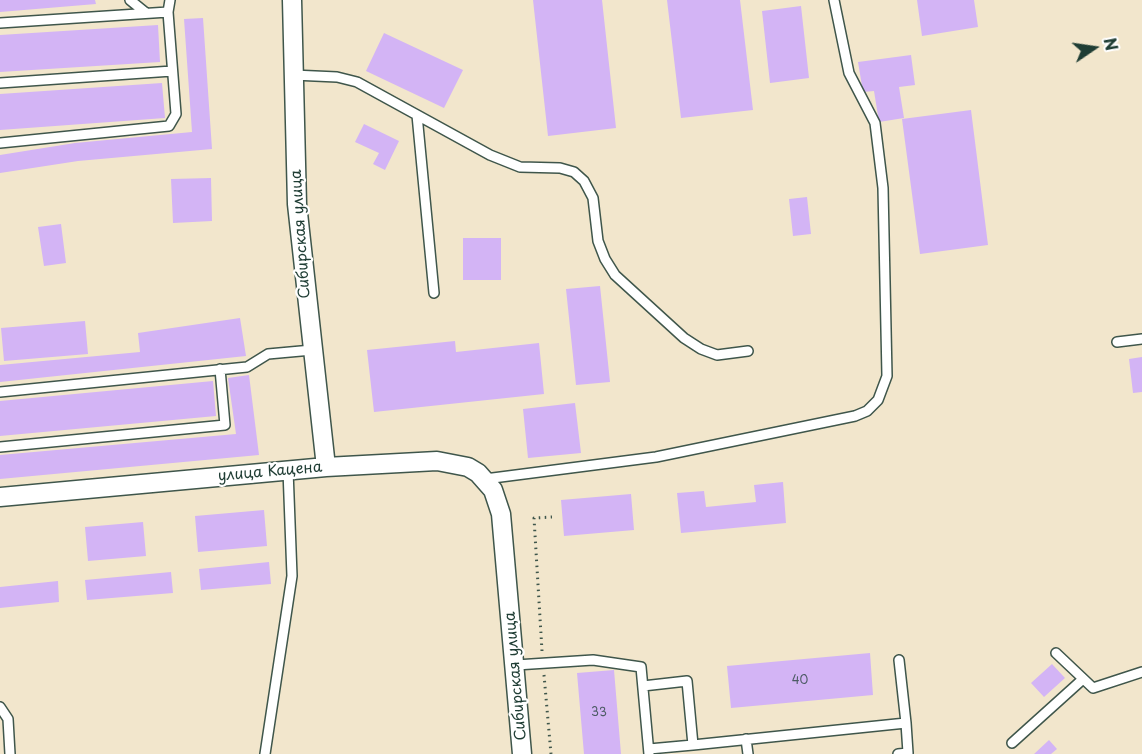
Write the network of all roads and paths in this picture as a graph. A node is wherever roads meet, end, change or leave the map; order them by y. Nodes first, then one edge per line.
1 (130, 0) edge
2 (170, 0) edge
3 (292, 0) edge
4 (834, 0) edge
5 (168, 12) junction
6 (146, 13) junction
7 (0, 23) edge
8 (172, 71) junction
9 (292, 75) junction
10 (0, 83) edge
11 (417, 115) junction
12 (0, 143) edge
13 (434, 292) dead end
14 (1142, 339) edge
15 (1117, 342) dead end
16 (312, 350) junction
17 (748, 351) dead end
18 (220, 369) junction
19 (0, 392) edge
20 (0, 447) edge
21 (326, 467) junction
22 (288, 470) junction
23 (484, 479) junction
24 (0, 497) edge
25 (552, 517) dead end
26 (1056, 653) dead end
27 (899, 660) dead end
28 (543, 663) junction
29 (516, 665) junction
30 (1142, 672) edge
31 (1083, 679) junction
32 (643, 686) junction
33 (0, 707) edge
34 (906, 723) junction
35 (746, 739) junction
36 (1012, 743) dead end
37 (693, 745) junction
38 (649, 751) edge
39 (10, 754) edge
40 (265, 754) edge
41 (522, 754) edge
42 (551, 754) edge
43 (748, 754) edge
44 (898, 754) edge

1 - 6 lane
2 - 5 lane
3 - 9 street, Сибирская улица
4 - 23 lane
5 - 6 lane
5 - 8 lane
6 - 7 lane
8 - 10 lane
8 - 12 lane
9 - 11 lane
9 - 16 street, Сибирская улица
11 - 13 lane
11 - 17 lane
14 - 15 lane
16 - 18 lane
16 - 21 street, Сибирская улица
18 - 19 lane
18 - 20 lane
21 - 22 street, улица Кацена
21 - 23 street, улица Кацена
22 - 24 street, улица Кацена
22 - 40 lane
23 - 29 street, Сибирская улица
25 - 28 path
26 - 31 lane
27 - 34 lane
28 - 29 lane
28 - 32 lane
28 - 42 path
29 - 41 street, Сибирская улица
30 - 31 lane
31 - 36 lane
32 - 37 lane
32 - 38 lane
33 - 39 lane
34 - 35 lane
34 - 44 lane
35 - 37 lane
35 - 43 lane
37 - 38 lane

